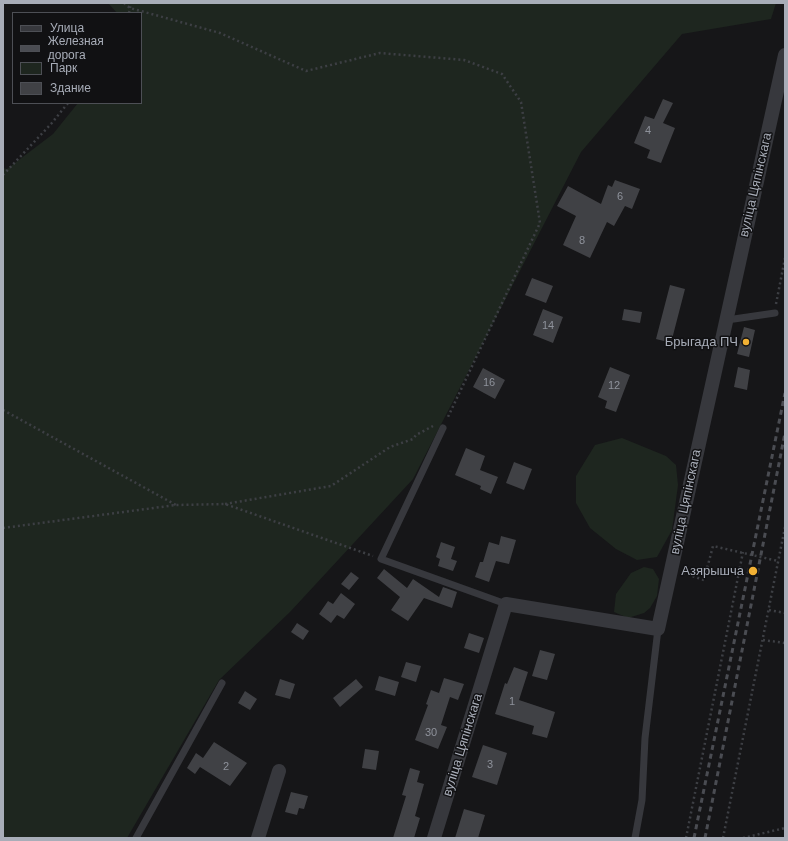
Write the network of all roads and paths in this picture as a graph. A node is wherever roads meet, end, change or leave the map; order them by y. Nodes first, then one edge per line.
1 (124, 3) edge
2 (131, 3) edge
3 (130, 8) junction
4 (129, 12) edge
5 (785, 55) edge
6 (67, 104) edge
7 (3, 175) edge
8 (785, 258) edge
9 (775, 313) joint
10 (727, 320) junction
11 (3, 410) edge
12 (443, 428) junction
13 (225, 504) junction
14 (176, 505) junction
15 (785, 527) edge
16 (3, 528) edge
17 (784, 535) edge
18 (743, 552) junction
19 (381, 559) junction
20 (778, 561) junction
21 (671, 569) junction
22 (506, 604) junction
23 (769, 610) junction
24 (785, 613) edge
25 (658, 629) junction
26 (763, 640) junction
27 (785, 643) edge
28 (222, 683) dead end
29 (279, 771) dead end
30 (785, 828) edge
31 (136, 838) edge
32 (258, 838) edge
33 (434, 838) edge
34 (636, 838) edge
35 (686, 838) edge
36 (723, 838) edge
37 (743, 838) edge

1 - 3 path
2 - 3 path
3 - 4 path
3 - 12 path
5 - 10 street, вуліца Цяпінскага
6 - 7 path
8 - 9 path
9 - 10 lane
10 - 21 street, вуліца Цяпінскага
11 - 14 path
12 - 13 path
12 - 19 lane
13 - 14 path
13 - 19 path
14 - 16 path
15 - 17 path
17 - 20 path
18 - 20 path
18 - 21 path
18 - 35 path
19 - 22 lane
20 - 23 path
21 - 25 street, вуліца Цяпінскага
22 - 25 street
22 - 33 street, вуліца Цяпінскага
23 - 24 path
23 - 26 path
25 - 34 lane
26 - 27 path
26 - 36 path
28 - 31 lane
29 - 32 street
30 - 37 path

